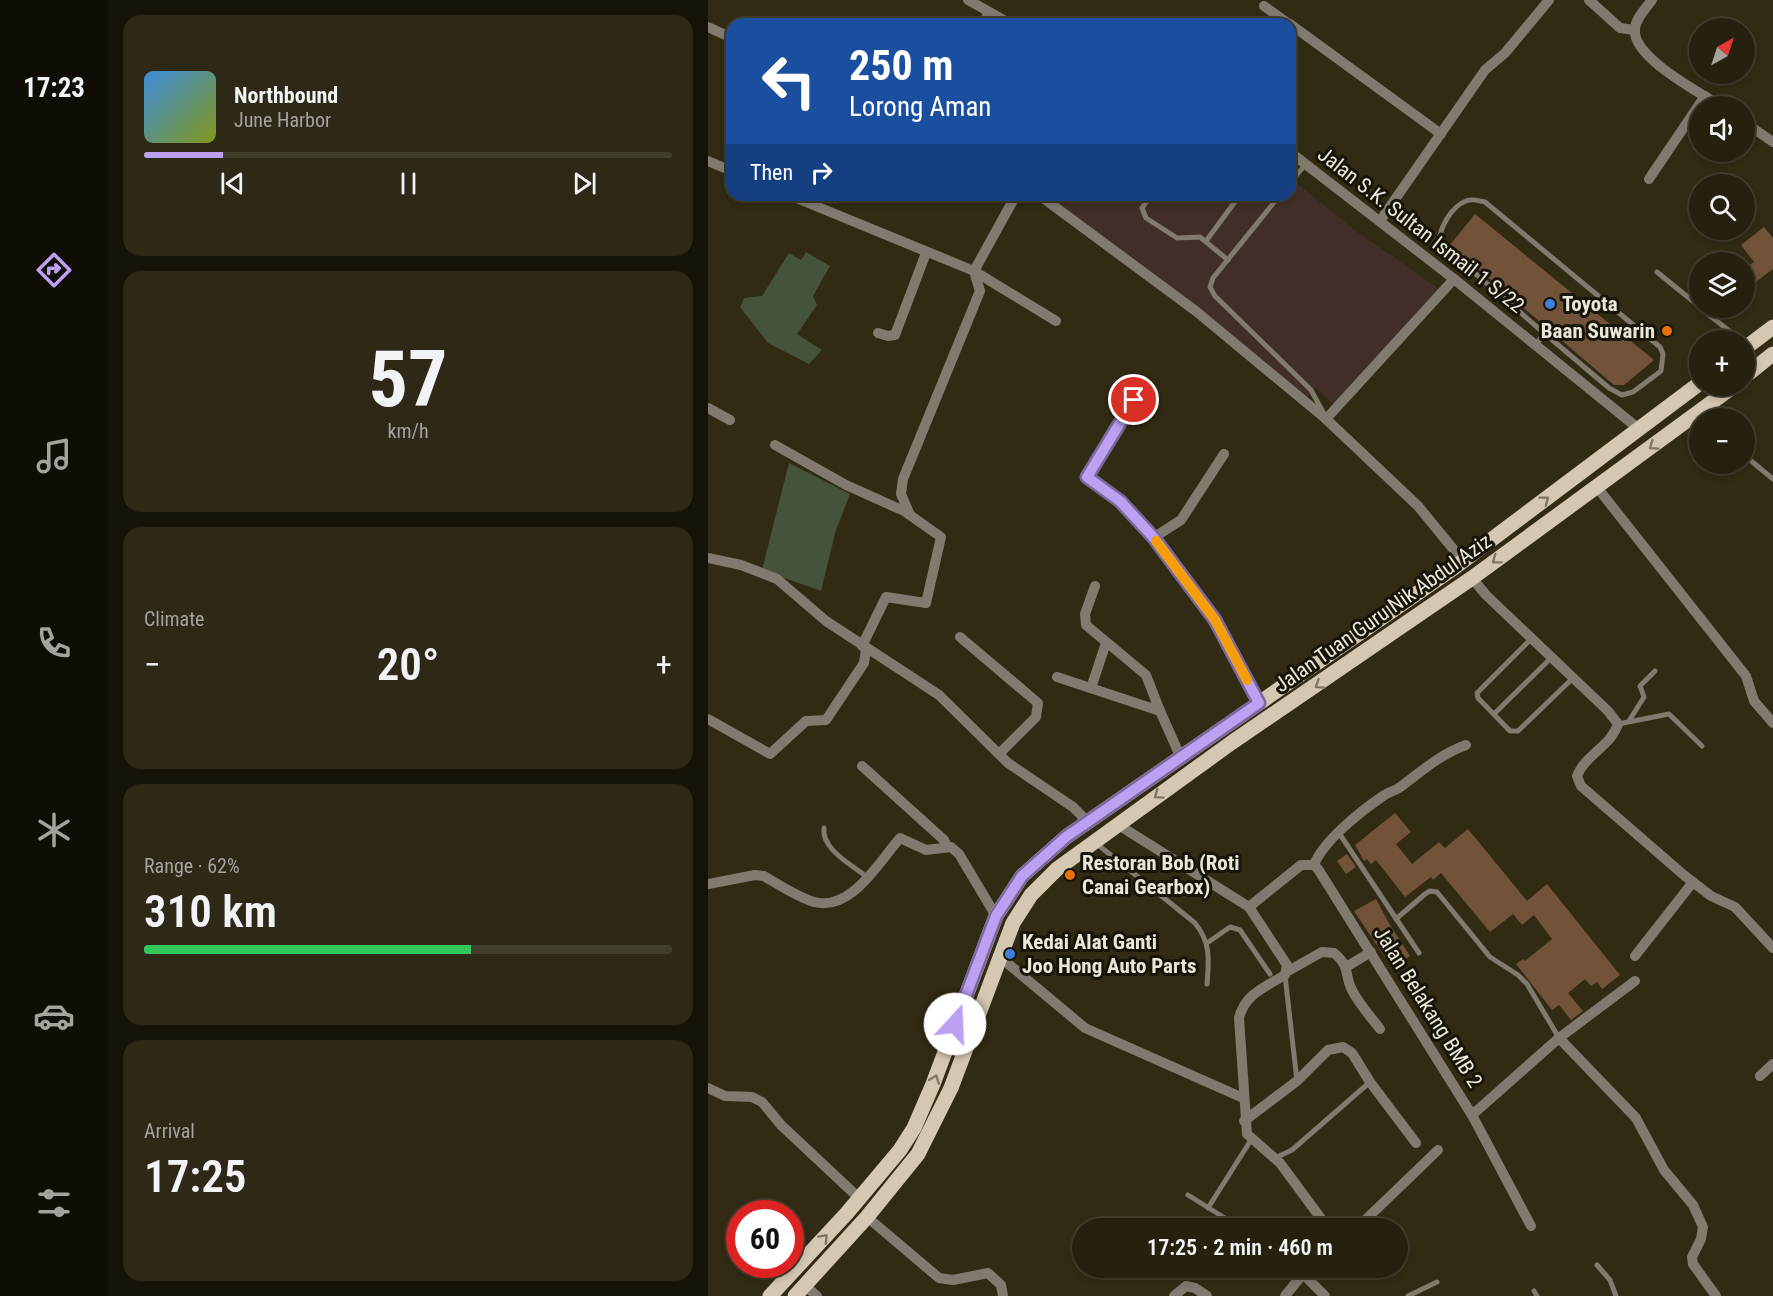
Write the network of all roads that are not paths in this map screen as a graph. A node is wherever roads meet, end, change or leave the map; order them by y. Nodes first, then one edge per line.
1 (968, 0) edge
2 (1549, 0) edge
3 (1589, 0) edge
4 (1652, 0) edge
5 (1264, 6) dead end
6 (989, 12) junction
7 (986, 18) edge
8 (1000, 18) edge
9 (1281, 18) edge
10 (708, 27) edge
11 (1296, 28) edge
12 (1635, 30) junction
13 (726, 35) edge
14 (1705, 96) edge
15 (1689, 120) edge
16 (1755, 130) edge
17 (1441, 134) junction
18 (1773, 142) edge
19 (1296, 157) edge
20 (708, 161) edge
21 (1305, 165) junction
22 (726, 168) edge
23 (1296, 176) edge
24 (1649, 179) dead end
25 (803, 201) edge
26 (1013, 201) edge
27 (1047, 201) edge
28 (1147, 201) edge
29 (1236, 201) edge
30 (1275, 201) edge
31 (1380, 221) junction
32 (1206, 241) junction
33 (926, 253) junction
34 (1228, 260) junction
35 (974, 272) junction
36 (1657, 272) dead end
37 (1454, 279) junction
38 (1689, 298) edge
39 (1713, 318) edge
40 (1056, 321) dead end
41 (1773, 327) edge
42 (1727, 330) edge
43 (878, 333) dead end
44 (1544, 333) junction
45 (1755, 338) edge
46 (1536, 345) junction
47 (1773, 354) edge
48 (1755, 368) edge
49 (1689, 391) edge
50 (1722, 396) edge
51 (1134, 400) dead end
52 (1670, 406) junction
53 (708, 408) edge
54 (1707, 408) edge
55 (1689, 415) edge
56 (1326, 419) junction
57 (730, 420) dead end
58 (1689, 422) edge
59 (1639, 429) junction
60 (775, 445) dead end
61 (1224, 454) dead end
62 (1755, 463) edge
63 (1773, 478) edge
64 (1596, 486) junction
65 (910, 515) junction
66 (1154, 538) junction
67 (708, 558) edge
68 (1463, 561) junction
69 (1472, 578) junction
70 (1095, 586) dead end
71 (960, 637) dead end
72 (1531, 639) junction
73 (1106, 643) junction
74 (1341, 646) junction
75 (864, 647) junction
76 (1551, 658) junction
77 (1354, 661) junction
78 (1655, 671) dead end
79 (1057, 676) dead end
80 (1573, 678) junction
81 (1091, 688) junction
82 (1259, 703) junction
83 (1160, 711) junction
84 (1494, 714) junction
85 (708, 719) edge
86 (1623, 723) junction
87 (1773, 723) edge
88 (1466, 745) dead end
89 (1702, 746) dead end
90 (999, 754) junction
91 (1181, 758) junction
92 (862, 766) dead end
93 (1088, 822) junction
94 (1117, 824) junction
95 (824, 828) dead end
96 (1339, 833) junction
97 (1093, 841) junction
98 (947, 847) junction
99 (1314, 865) junction
100 (867, 877) junction
101 (1693, 882) junction
102 (708, 884) edge
103 (1249, 907) junction
104 (996, 916) junction
105 (1396, 919) junction
106 (1207, 943) junction
107 (1773, 948) edge
108 (1371, 952) junction
109 (1419, 953) dead end
110 (1635, 956) dead end
111 (1000, 957) junction
112 (1346, 967) junction
113 (1287, 973) junction
114 (1270, 974) dead end
115 (1635, 981) dead end
116 (1207, 984) dead end
117 (1380, 1029) dead end
118 (1559, 1038) junction
119 (1773, 1064) edge
120 (1760, 1076) dead end
121 (1297, 1081) junction
122 (1370, 1082) junction
123 (708, 1089) edge
124 (1243, 1098) junction
125 (1472, 1115) junction
126 (1244, 1121) junction
127 (1251, 1140) junction
128 (1416, 1143) dead end
129 (1438, 1150) dead end
130 (1275, 1158) junction
131 (1188, 1195) dead end
132 (860, 1198) junction
133 (1208, 1208) junction
134 (867, 1216) junction
135 (1225, 1218) edge
136 (1320, 1218) edge
137 (1367, 1218) edge
138 (1532, 1226) dead end
139 (1597, 1265) dead end
140 (1300, 1278) edge
141 (1311, 1278) edge
142 (1437, 1282) dead end
143 (800, 1291) edge
144 (770, 1296) edge
145 (818, 1296) edge
146 (1003, 1296) edge
147 (1174, 1296) edge
148 (1206, 1296) edge
149 (1285, 1296) edge
150 (1325, 1296) edge
151 (1408, 1296) edge
152 (1616, 1296) edge
153 (1716, 1296) edge

1 - 6 street
2 - 17 street
3 - 12 street
4 - 12 street
5 - 9 street
6 - 7 street
6 - 8 street
10 - 13 street
11 - 17 street
12 - 14 street
15 - 24 street
16 - 18 street
17 - 31 street
19 - 21 street, Jalan S.K. Sultan Ismail 1 S/22
20 - 22 street
21 - 23 lane
21 - 31 street, Jalan S.K. Sultan Ismail 1 S/22
25 - 33 street
26 - 35 street
27 - 56 street
28 - 32 lane
29 - 32 lane
30 - 34 lane
31 - 37 street, Jalan S.K. Sultan Ismail 1 S/22
32 - 34 lane
33 - 35 street
33 - 43 street
34 - 56 lane
35 - 40 street
35 - 65 street
36 - 38 lane
37 - 46 street, Jalan S.K. Sultan Ismail 1 S/22
37 - 56 street
39 - 42 lane
41 - 45 main road
44 - 44 lane
44 - 46 lane
46 - 59 street, Jalan S.K. Sultan Ismail 1 S/22
47 - 48 main road
49 - 52 main road, Jalan Tuan Guru Nik Abdul Aziz
50 - 54 main road, Jalan Tuan Guru Nik Abdul Aziz
51 - 66 street
52 - 55 main road
52 - 59 main road, Jalan Tuan Guru Nik Abdul Aziz
53 - 57 street
56 - 68 street
58 -> 64 main road, Jalan Tuan Guru Nik Abdul Aziz
68 -> 59 main road, Jalan Tuan Guru Nik Abdul Aziz
60 - 65 street
61 - 66 street
62 - 63 lane
64 -> 69 main road, Jalan Tuan Guru Nik Abdul Aziz
64 - 87 street
65 - 75 street
66 - 82 street
67 - 75 street
68 - 74 main road, Jalan Tuan Guru Nik Abdul Aziz
69 - 72 street
69 - 77 main road, Jalan Tuan Guru Nik Abdul Aziz
70 - 73 street
71 - 90 street
72 - 76 street
72 - 84 lane
73 - 81 street
73 - 83 street
74 - 77 main road
74 - 82 main road, Jalan Tuan Guru Nik Abdul Aziz
75 - 85 street
75 - 90 street
76 - 80 street
76 - 84 lane
77 -> 94 main road, Jalan Tuan Guru Nik Abdul Aziz
78 - 86 lane
79 - 81 street
80 - 84 lane
80 - 86 street
81 - 83 street
82 - 91 main road, Jalan Tuan Guru Nik Abdul Aziz
83 - 91 street
86 - 89 lane
86 - 101 street
88 - 96 street
90 - 93 street
91 - 93 main road, Jalan Tuan Guru Nik Abdul Aziz
92 - 98 street
93 - 104 main road, Jalan Tuan Guru Nik Abdul Aziz
94 - 97 main road, Jalan Tuan Guru Nik Abdul Aziz
94 - 103 street
95 - 100 lane
96 - 99 street
96 - 105 lane
97 - 106 lane
97 - 111 main road, Jalan Tuan Guru Nik Abdul Aziz
98 - 100 street
98 - 104 street
99 - 103 street
99 - 108 street, Jalan Belakang BMB 2
100 - 102 street
101 - 107 street
101 - 110 street
103 - 113 street
132 -> 104 main road, Jalan Tuan Guru Nik Abdul Aziz
105 - 109 lane
105 - 118 lane
106 - 114 lane
106 - 116 lane
108 - 112 street
108 - 125 street, Jalan Belakang BMB 2
111 - 124 street
111 - 134 main road, Jalan Tuan Guru Nik Abdul Aziz
112 - 113 street
112 - 117 street
113 - 121 lane
113 - 124 street
115 - 118 street, Jalan Belakang BMB 2
118 - 125 street, Jalan Belakang BMB 2
118 - 153 street
119 - 120 street
121 - 122 street
121 - 126 street
122 - 128 street
122 - 130 lane
123 - 132 street
124 - 126 street
125 - 138 street
126 - 127 street
127 - 130 street
127 - 133 lane
129 - 137 street
130 - 136 street
131 - 133 lane
144 -> 132 main road, Jalan Tuan Guru Nik Abdul Aziz
133 - 135 lane
134 - 143 main road, Jalan Tuan Guru Nik Abdul Aziz
134 - 146 street
139 - 152 lane
140 - 149 street
141 - 150 street
142 - 151 lane
143 - 145 street
147 - 148 street

